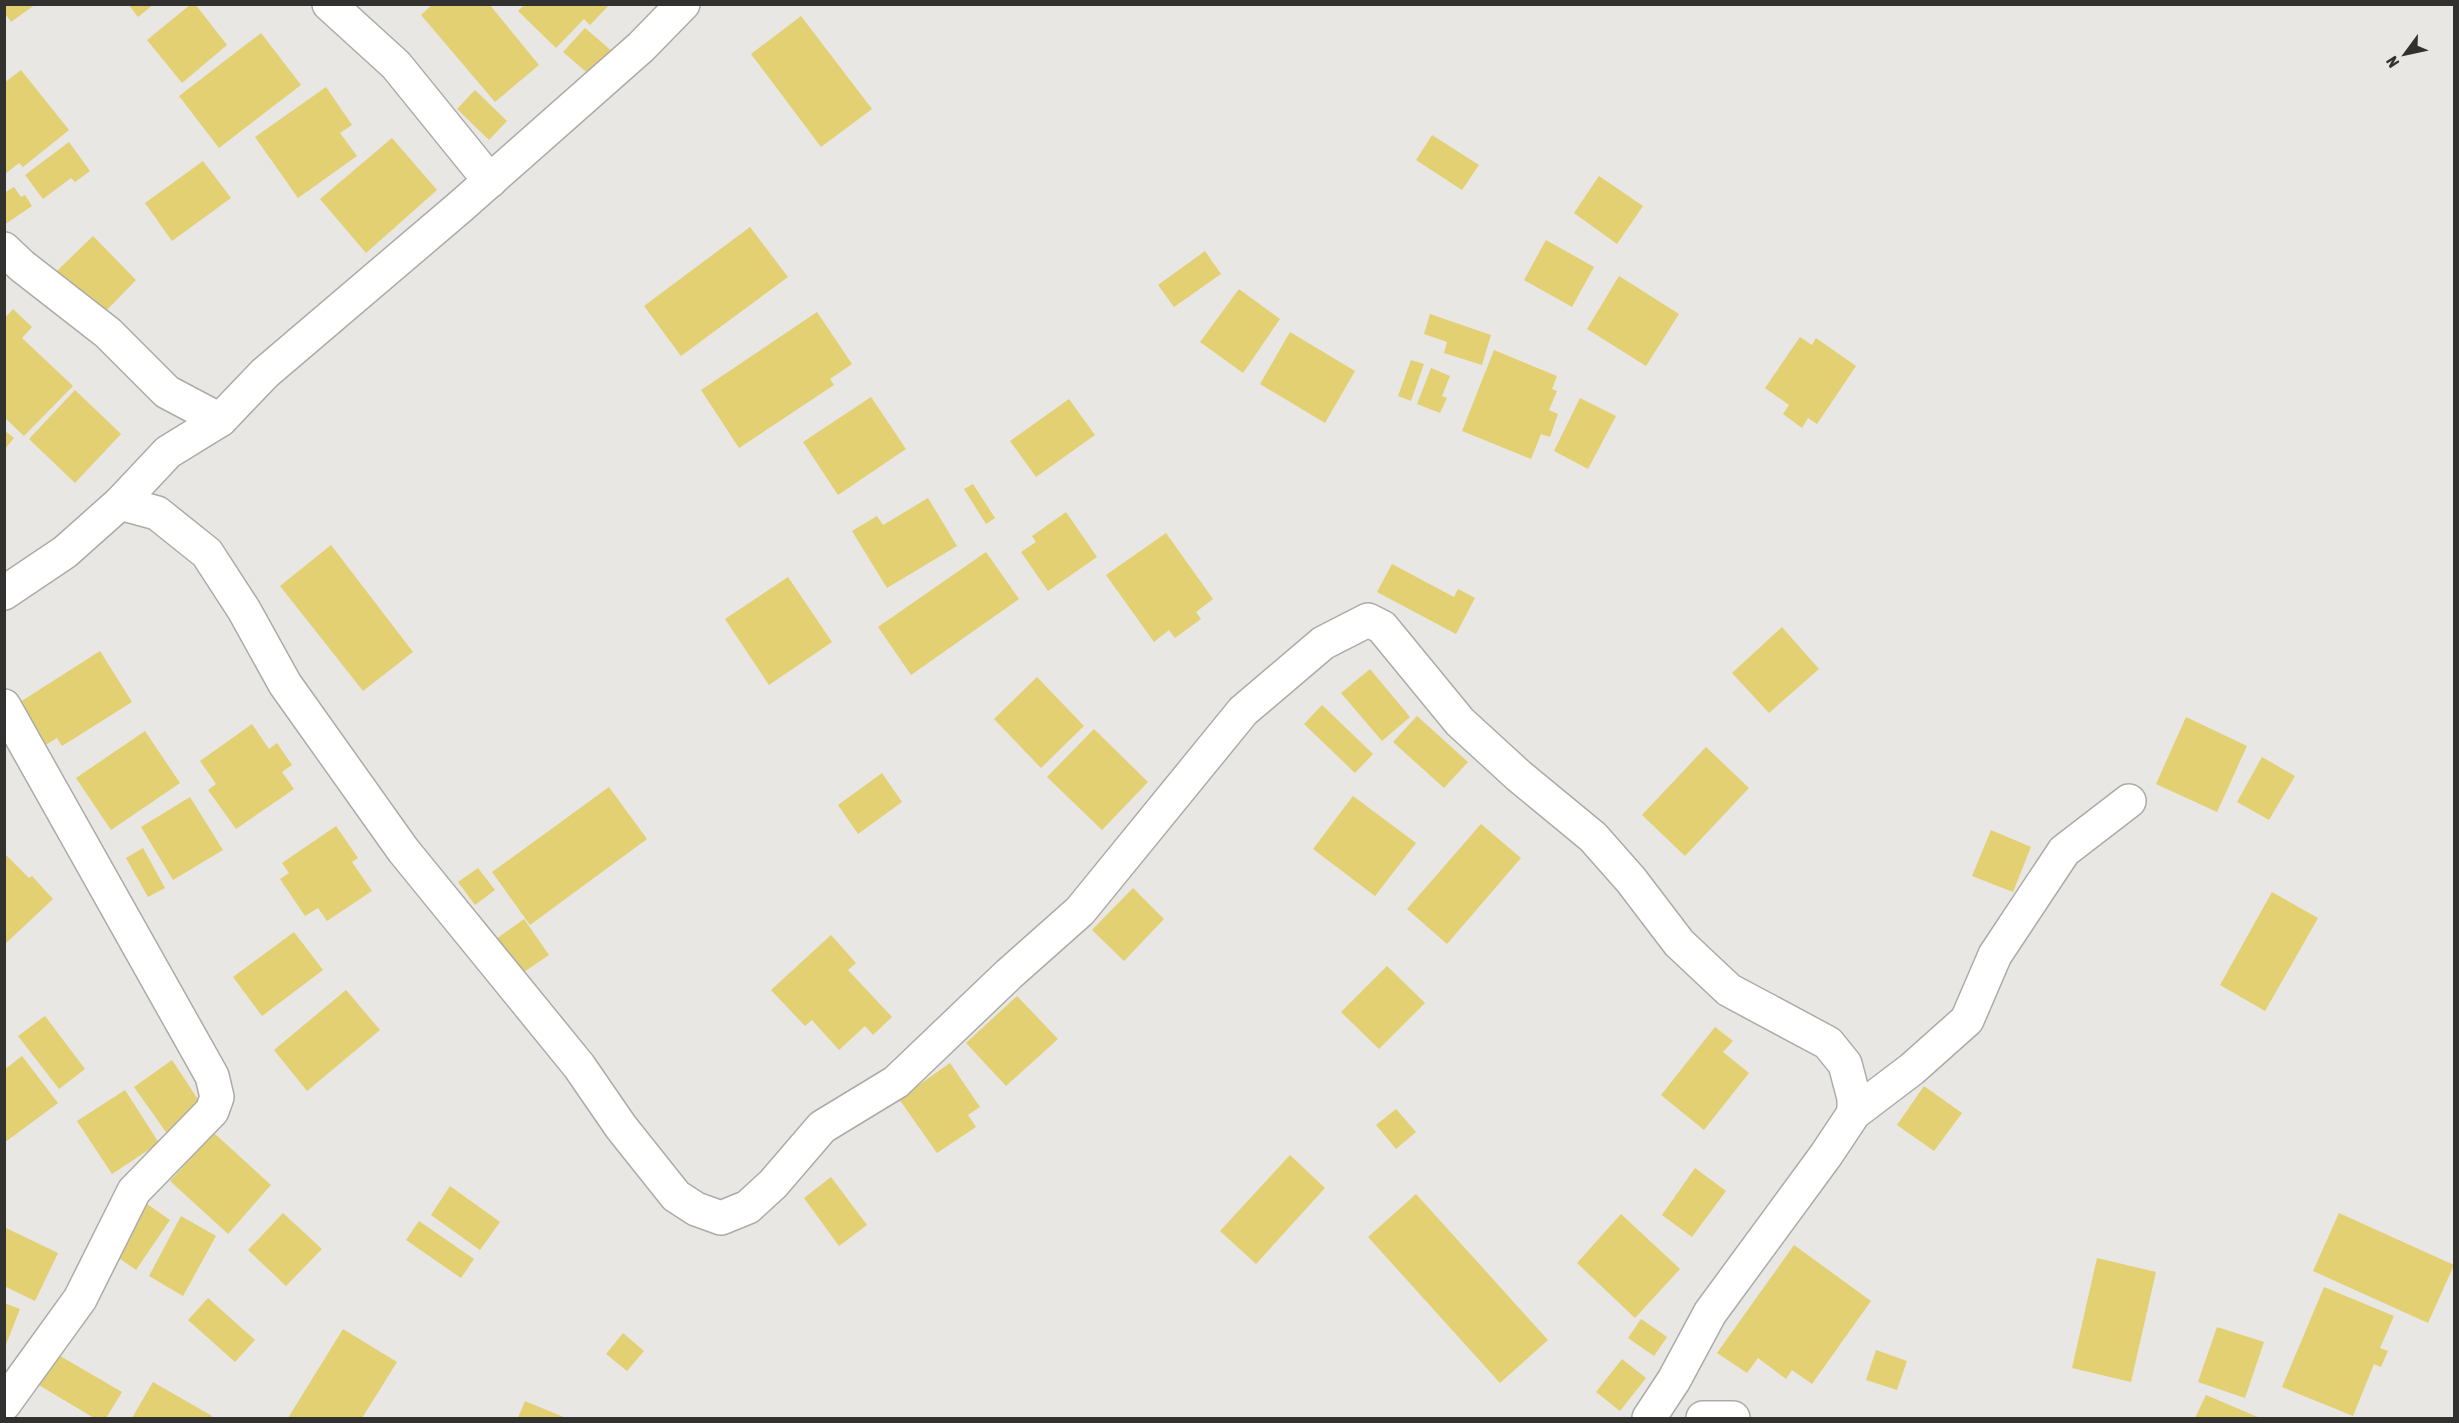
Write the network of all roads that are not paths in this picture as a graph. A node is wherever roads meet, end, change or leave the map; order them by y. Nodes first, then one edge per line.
1 (329, 4) edge
2 (683, 4) edge
3 (490, 181) junction
4 (4, 249) edge
5 (220, 420) junction
6 (120, 503) junction
7 (4, 593) edge
8 (4, 706) edge
9 (2129, 801) dead end
10 (1854, 1113) junction
11 (4, 1404) edge
12 (1649, 1419) edge
13 (1703, 1419) edge
14 (1733, 1419) edge

1 - 3 street
2 - 3 street
3 - 5 street
4 - 5 street
5 - 6 street
6 - 7 street
6 - 10 street
8 - 11 street
9 - 10 street
10 - 12 street
13 - 14 street

